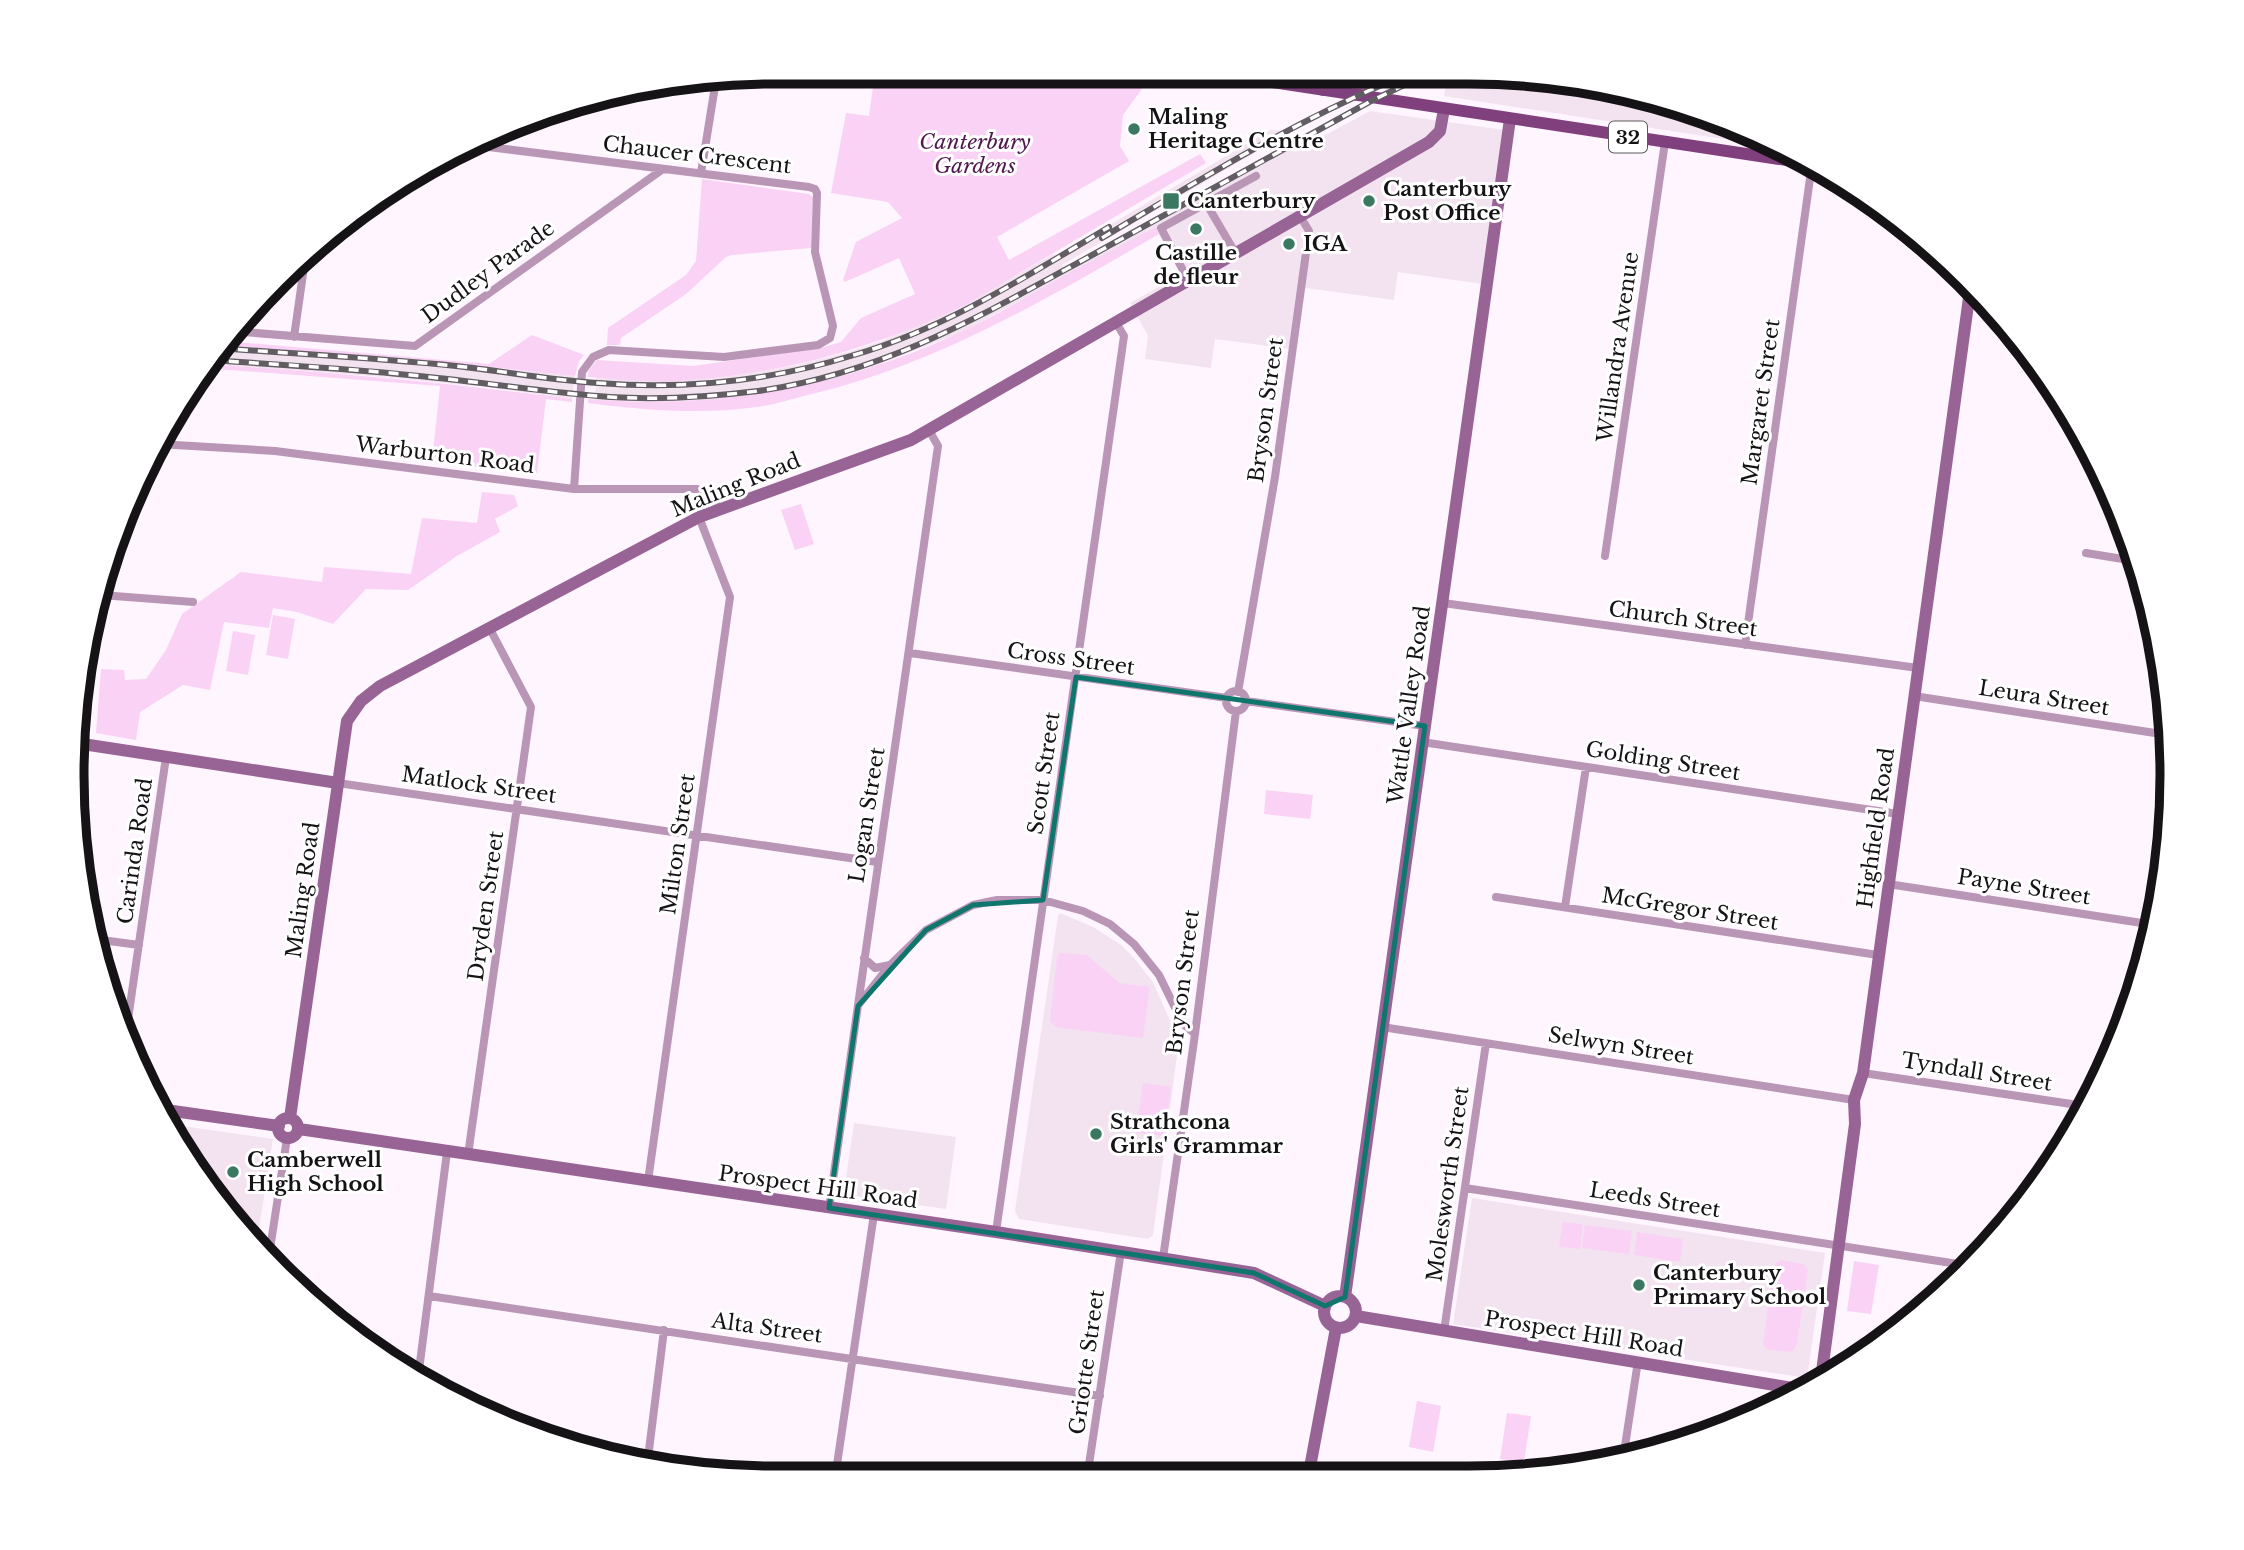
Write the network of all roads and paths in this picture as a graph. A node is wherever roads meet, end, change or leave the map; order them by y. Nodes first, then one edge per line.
1 (1292, 84) edge
2 (1333, 84) edge
3 (1357, 84) edge
4 (715, 87) edge
5 (1323, 90) junction
6 (1366, 97) junction
7 (1444, 109) junction
8 (1510, 119) junction
9 (1665, 142) junction
10 (488, 147) edge
11 (1784, 160) edge
12 (663, 169) junction
13 (701, 173) junction
14 (1256, 176) dead end
15 (1813, 177) edge
16 (1206, 203) junction
17 (1300, 216) junction
18 (1236, 254) junction
19 (304, 269) edge
20 (1188, 280) junction
21 (1969, 298) edge
22 (1115, 321) junction
23 (244, 332) edge
24 (294, 337) junction
25 (929, 430) junction
26 (168, 445) edge
27 (574, 489) junction
28 (718, 509) junction
29 (699, 517) junction
30 (2086, 553) dead end
31 (1605, 556) dead end
32 (2124, 558) edge
33 (108, 595) edge
34 (193, 602) dead end
35 (1443, 603) junction
36 (490, 629) junction
37 (1745, 645) junction
38 (909, 653) junction
39 (1917, 668) junction
40 (1076, 677) junction
41 (1238, 692) junction
42 (1914, 696) junction
43 (1227, 698) junction
44 (1246, 701) junction
45 (1236, 711) junction
46 (1425, 726) junction
47 (2159, 734) edge
48 (1422, 742) junction
49 (85, 744) edge
50 (166, 757) junction
51 (1586, 767) junction
52 (338, 783) junction
53 (518, 810) junction
54 (1898, 814) junction
55 (697, 836) junction
56 (877, 862) junction
57 (1888, 884) junction
58 (1496, 897) dead end
59 (1043, 900) junction
60 (1565, 907) junction
61 (2144, 923) edge
62 (105, 941) edge
63 (139, 946) junction
64 (1878, 955) junction
65 (864, 958) junction
66 (890, 965) junction
67 (858, 1006) junction
68 (128, 1017) edge
69 (1382, 1027) junction
70 (1195, 1034) junction
71 (1486, 1043) junction
72 (1863, 1073) junction
73 (1854, 1100) junction
74 (2076, 1105) edge
75 (172, 1111) edge
76 (290, 1118) junction
77 (279, 1126) junction
78 (299, 1129) junction
79 (287, 1138) junction
80 (447, 1152) junction
81 (468, 1155) junction
82 (648, 1181) junction
83 (1465, 1188) junction
84 (829, 1208) junction
85 (874, 1214) junction
86 (996, 1232) junction
87 (1839, 1246) junction
88 (270, 1247) edge
89 (1121, 1251) junction
90 (1163, 1258) junction
91 (1958, 1264) edge
92 (429, 1296) junction
93 (1345, 1297) junction
94 (1325, 1306) junction
95 (1356, 1316) junction
96 (1336, 1328) junction
97 (664, 1331) junction
98 (1444, 1331) junction
99 (852, 1358) junction
100 (1638, 1361) junction
101 (419, 1367) edge
102 (1823, 1367) edge
103 (1789, 1387) edge
104 (1100, 1396) junction
105 (1625, 1448) edge
106 (648, 1454) edge
107 (837, 1466) edge
108 (1089, 1466) edge
109 (1310, 1466) edge

1 - 5 main road, 32
2 - 5 street
3 - 6 street
4 - 13 street
5 - 6 main road, 32
6 - 7 main road, 32
7 - 8 main road, 32
7 - 17 street, Maling Road
8 - 9 main road, 32
8 - 35 street, Wattle Valley Road
9 - 11 main road, 32
9 - 31 street, Willandra Avenue
10 - 12 street, Chaucer Crescent
12 - 13 street, Chaucer Crescent
12 - 24 street, Dudley Parade
13 - 27 street, Chaucer Crescent
14 - 16 street
15 - 37 street, Margaret Street
16 - 18 street
16 - 20 street
17 - 18 street, Maling Road
17 - 41 street, Bryson Street
18 - 20 street, Maling Road
19 - 24 street
20 - 22 street, Maling Road
21 - 39 street, Highfield Road
22 - 25 street, Maling Road
22 - 40 street, Scott Street
23 - 24 street, Dudley Parade
25 - 28 street, Maling Road
25 - 38 street, Logan Street
26 - 27 street, Warburton Road
27 - 28 street, Warburton Road
28 - 29 street, Maling Road
29 - 36 street, Maling Road
29 - 55 street, Milton Street
30 - 32 street
33 - 34 street
35 - 37 street, Church Street
35 - 46 street, Wattle Valley Road
36 - 52 street, Maling Road
36 - 53 street, Dryden Street
37 - 39 street, Church Street
38 - 40 street, Cross Street
38 - 56 street, Logan Street
39 - 42 street, Highfield Road
40 - 43 street, Cross Street
40 - 59 street, Scott Street
41 - 43 street
41 - 44 street
42 - 47 street, Leura Street
42 - 54 street, Highfield Road
43 - 45 street
44 - 45 street
44 - 46 street
45 - 70 street, Bryson Street
46 - 48 street, Wattle Valley Road
48 - 51 street, Golding Street
48 - 69 street, Wattle Valley Road
49 - 50 street, Matlock Street
50 - 52 street, Matlock Street
50 - 63 street, Carinda Road
51 - 54 street, Golding Street
51 - 60 street
52 - 53 street, Matlock Street
52 - 76 street, Maling Road
53 - 55 street, Matlock Street
53 - 81 street, Dryden Street
54 - 57 street, Highfield Road
55 - 56 street, Matlock Street
55 - 82 street, Milton Street
56 - 65 street, Logan Street
57 - 61 street, Payne Street
57 - 64 street, Highfield Road
58 - 60 street, McGregor Street
59 - 66 street
59 - 70 street
59 - 86 street, Scott Street
60 - 64 street, McGregor Street
62 - 63 street
63 - 68 street, Carinda Road
64 - 72 street, Highfield Road
65 - 66 street
65 - 67 street, Logan Street
66 - 67 street
67 - 84 street, Logan Street
69 - 71 street, Selwyn Street
69 - 93 street, Wattle Valley Road
70 - 90 street, Bryson Street
71 - 73 street, Selwyn Street
71 - 83 street, Molesworth Street
72 - 73 street, Highfield Road
72 - 74 street, Tyndall Street
73 - 87 street, Highfield Road
75 - 77 street
76 - 77 street
76 - 78 street
77 - 79 street
78 - 79 street
78 - 80 street, Prospect Hill Road
79 - 88 street
80 - 81 street, Prospect Hill Road
80 - 92 street
81 - 82 street, Prospect Hill Road
82 - 84 street, Prospect Hill Road
83 - 87 street, Leeds Street
83 - 98 street, Molesworth Street
84 - 85 street, Prospect Hill Road
85 - 86 street, Prospect Hill Road
85 - 99 street
86 - 89 street, Prospect Hill Road
87 - 91 street, Leeds Street
87 - 102 street, Highfield Road
89 - 90 street, Prospect Hill Road
89 - 104 street, Griotte Street
90 - 94 street, Prospect Hill Road
92 - 97 street, Alta Street
92 - 101 street
93 - 94 street
93 - 95 street
94 - 96 street
95 - 96 street
95 - 98 street, Prospect Hill Road
96 - 109 street
97 - 99 street, Alta Street
97 - 106 street
98 - 100 street, Prospect Hill Road
99 - 104 street, Alta Street
99 - 107 street
100 - 103 street, Prospect Hill Road
100 - 105 street
104 - 108 street, Griotte Street

